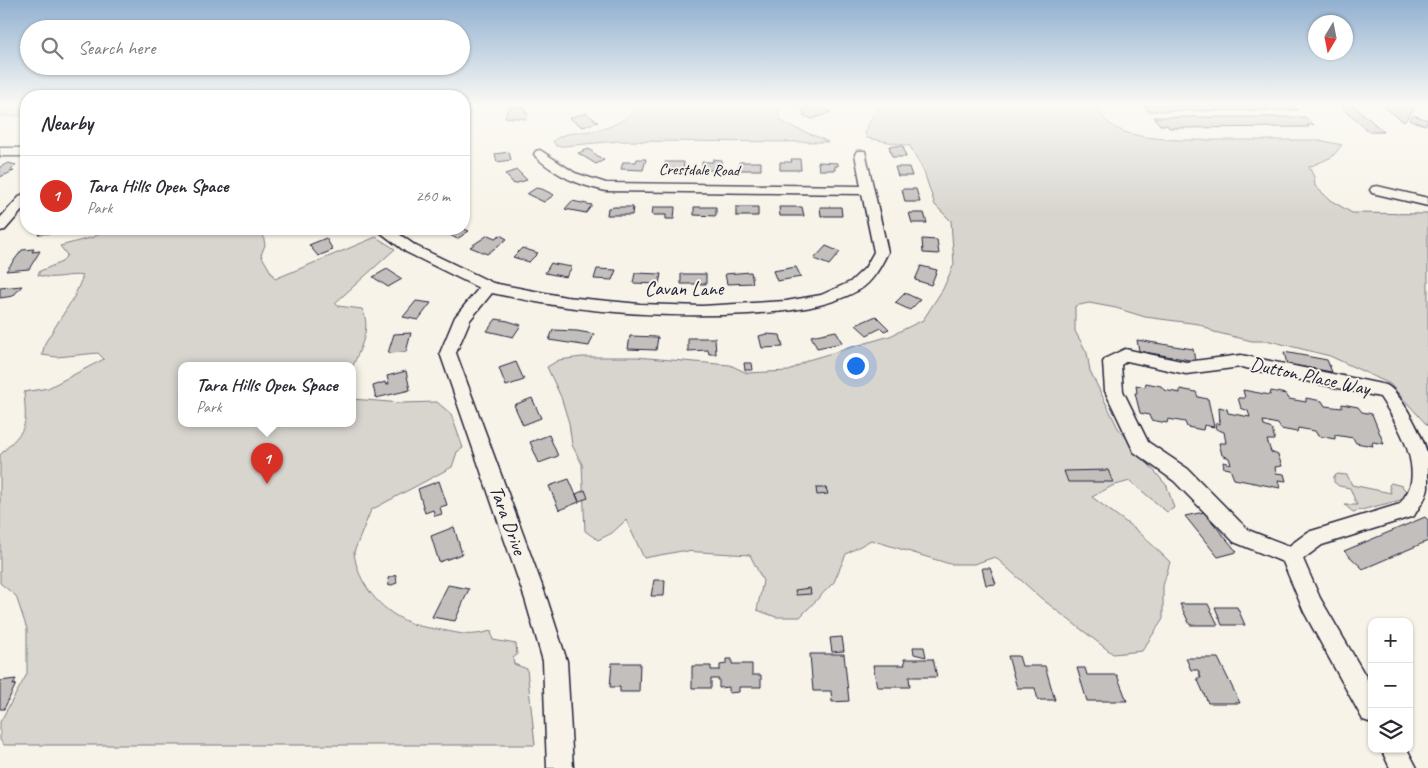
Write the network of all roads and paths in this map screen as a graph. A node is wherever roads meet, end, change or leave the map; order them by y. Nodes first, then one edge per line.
1 (0, 152) edge
2 (20, 152) edge
3 (540, 154) dead end
4 (861, 154) dead end
5 (868, 190) junction
6 (1377, 190) dead end
7 (1428, 202) edge
8 (20, 205) edge
9 (0, 227) edge
10 (391, 235) edge
11 (489, 287) junction
12 (1291, 556) junction
13 (1370, 708) edge
14 (1395, 753) edge
15 (560, 768) edge
16 (1404, 768) edge

1 - 2 street
3 - 5 street, Crestdale Road
4 - 5 street, Cavan Lane
5 - 11 street, Cavan Lane
6 - 7 street
8 - 9 street
10 - 11 street, Cavan Lane
11 - 15 street, Tara Drive
12 - 12 street, Dutton Place Way
12 - 13 street
14 - 16 street

